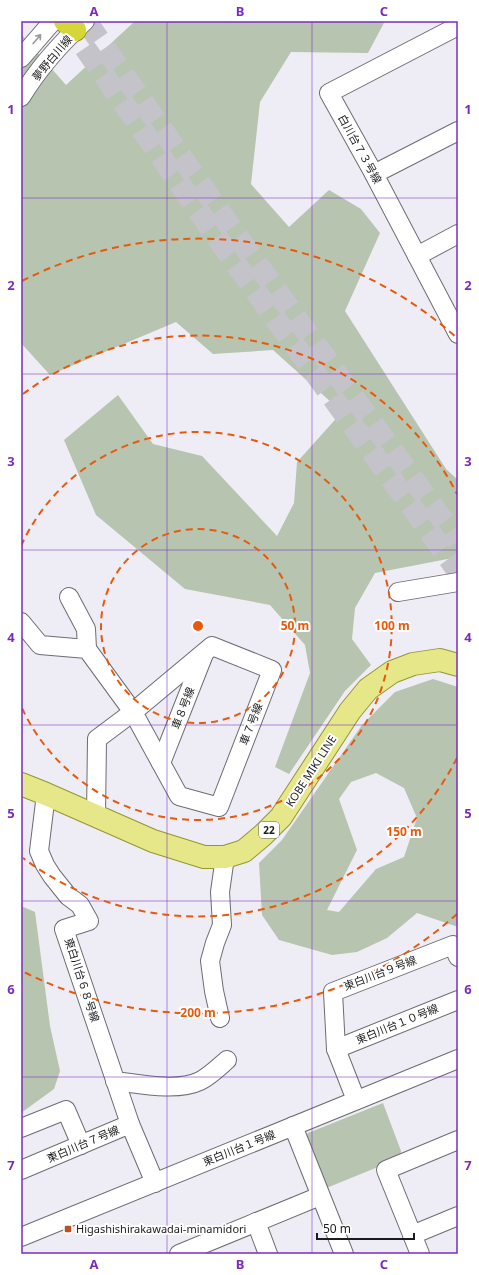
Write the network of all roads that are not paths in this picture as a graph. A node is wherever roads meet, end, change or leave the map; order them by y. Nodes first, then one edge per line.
1 (53, 21) edge
2 (75, 24) edge
3 (458, 26) edge
4 (21, 58) edge
5 (21, 97) edge
6 (458, 131) edge
7 (374, 174) junction
8 (458, 234) edge
9 (417, 256) junction
10 (458, 334) edge
11 (458, 582) edge
12 (398, 592) dead end
13 (69, 597) dead end
14 (21, 622) edge
15 (87, 649) junction
16 (205, 652) junction
17 (458, 665) edge
18 (132, 712) junction
19 (161, 763) junction
20 (21, 784) edge
21 (46, 794) junction
22 (96, 816) junction
23 (225, 857) junction
24 (458, 957) edge
25 (458, 1000) edge
26 (220, 1018) dead end
27 (336, 1049) junction
28 (458, 1059) edge
29 (224, 1069) dead end
30 (115, 1081) junction
31 (356, 1100) junction
32 (130, 1124) junction
33 (293, 1126) junction
34 (21, 1128) edge
35 (458, 1140) edge
36 (81, 1145) junction
37 (21, 1170) edge
38 (155, 1183) junction
39 (320, 1196) junction
40 (458, 1216) edge
41 (256, 1222) junction
42 (412, 1235) junction
43 (21, 1237) edge
44 (179, 1254) edge
45 (268, 1254) edge
46 (344, 1254) edge
47 (420, 1254) edge

4 -> 1 street, 夢野白川線
2 - 5 street, 夢野白川線
3 - 7 street, 白川台７３号線
6 - 7 street
7 - 9 street, 白川台７３号線
8 - 9 street
9 - 10 street, 白川台７３号線
11 - 12 street
13 - 15 street
14 - 15 street
15 - 18 street, 車７号線
16 - 18 street
16 - 19 street, 車８号線
16 - 19 street, 車７号線
17 - 23 main road, KOBE MIKI LINE / 22
18 - 19 street, 車７号線
18 - 22 street
20 - 21 main road, KOBE MIKI LINE / 22
21 - 22 main road, KOBE MIKI LINE / 22
21 - 30 street, 東白川台６８号線
22 - 23 main road, KOBE MIKI LINE / 22
23 - 26 street
24 - 27 street, 東白川台９号線
25 - 27 street, 東白川台１０号線
27 - 31 street, 東白川台９号線
28 - 31 street, 東白川台１号線
29 - 30 street
30 - 32 street, 東白川台６８号線
31 - 33 street, 東白川台１号線
32 - 36 street, 東白川台７号線
32 - 38 street, 東白川台７号線
33 - 38 street, 東白川台１号線
33 - 39 street
34 - 36 street
35 - 42 street
36 - 37 street, 東白川台７号線
38 - 43 street, 東白川台１号線
39 - 41 street
39 - 46 street
40 - 42 street
41 - 44 street
41 - 45 street
42 - 47 street

